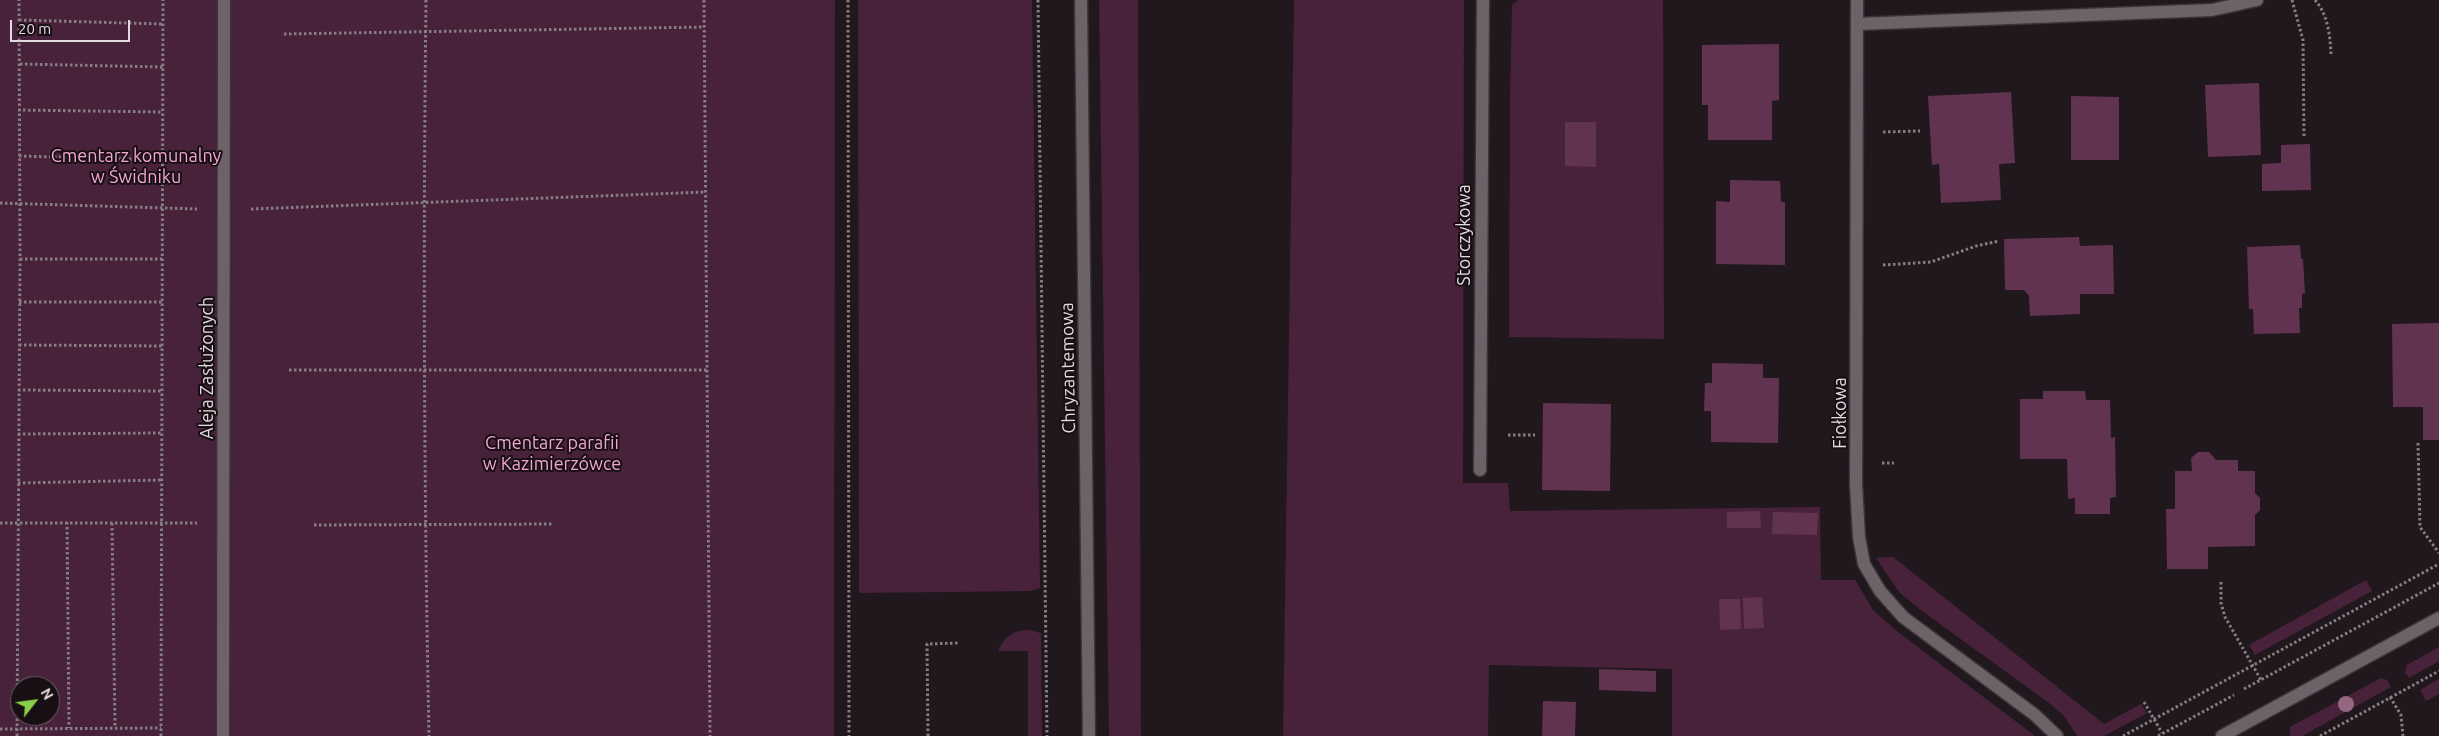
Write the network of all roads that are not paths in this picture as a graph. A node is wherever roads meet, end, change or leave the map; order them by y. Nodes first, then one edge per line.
1 (224, 0) edge
2 (1081, 0) edge
3 (1483, 0) edge
4 (1857, 0) edge
5 (2257, 0) edge
6 (1857, 24) junction
7 (1480, 470) dead end
8 (2439, 618) edge
9 (223, 736) edge
10 (1089, 736) edge
11 (2057, 736) edge
12 (2222, 736) edge

1 - 9 street, Aleja Zasłużonych
2 - 10 street, Chryzantemowa
3 - 7 street, Storczykowa
4 - 6 street, Fiołkowa
5 - 6 street
6 - 11 street, Fiołkowa
8 - 12 street

